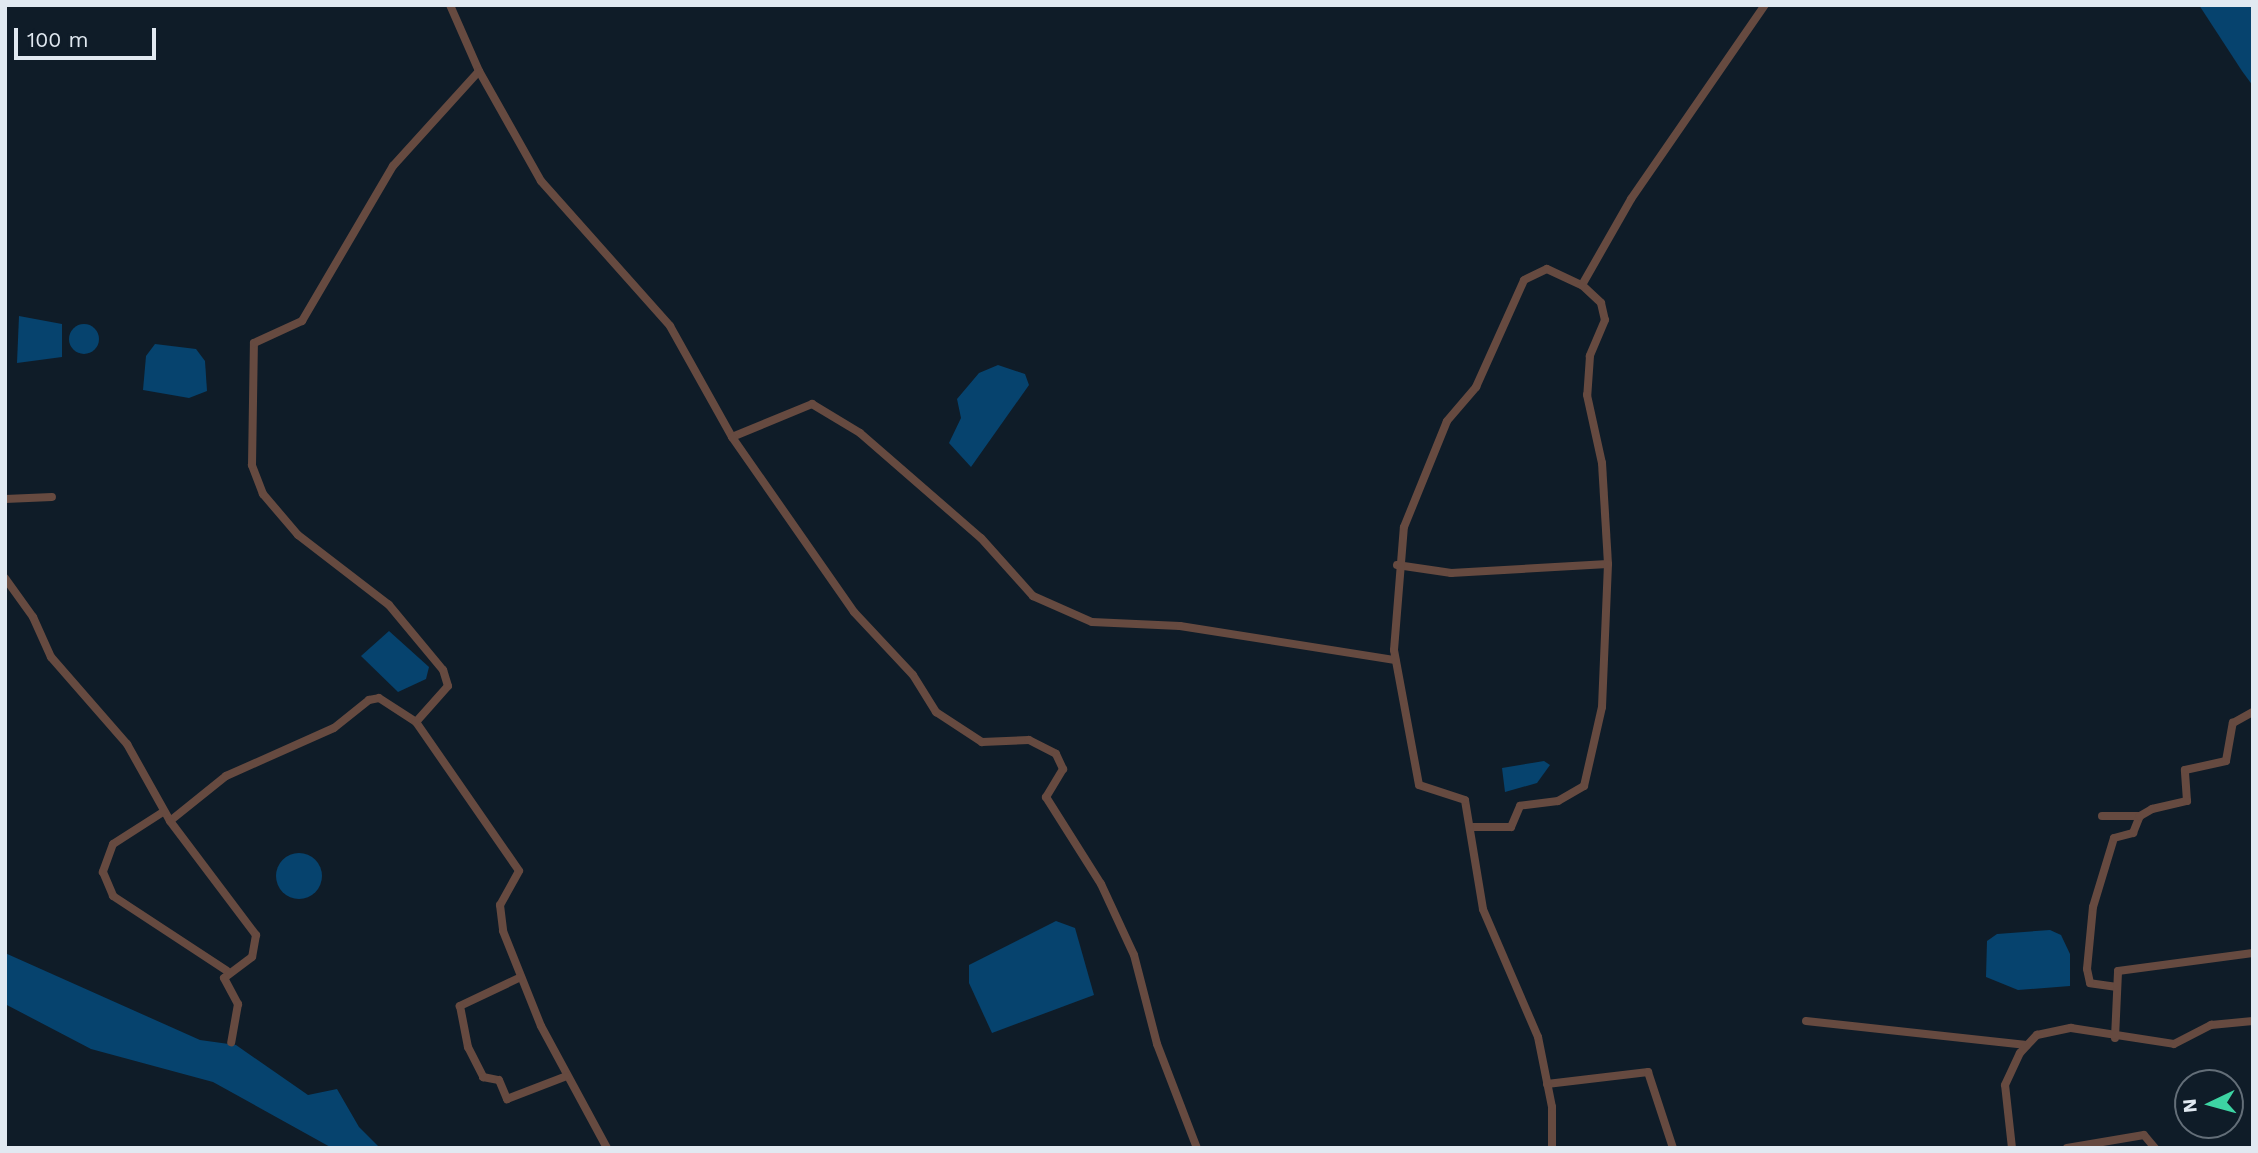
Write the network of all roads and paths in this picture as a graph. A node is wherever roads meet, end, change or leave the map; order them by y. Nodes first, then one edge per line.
1 (450, 5) edge
2 (1765, 5) edge
3 (479, 71) junction
4 (1582, 285) junction
5 (732, 437) junction
6 (52, 496) dead end
7 (5, 499) edge
8 (1608, 564) junction
9 (1397, 565) junction
10 (5, 578) edge
11 (1395, 660) junction
12 (2253, 712) edge
13 (416, 722) junction
14 (163, 812) junction
15 (2102, 816) dead end
16 (2140, 816) junction
17 (170, 821) junction
18 (1470, 827) junction
19 (2253, 953) edge
20 (227, 971) junction
21 (521, 977) junction
22 (2116, 987) junction
23 (1806, 1021) dead end
24 (2253, 1021) edge
25 (2115, 1038) junction
26 (231, 1042) dead end
27 (2027, 1045) junction
28 (567, 1076) junction
29 (1547, 1084) junction
30 (607, 1148) edge
31 (1197, 1148) edge
32 (1552, 1148) edge
33 (1673, 1148) edge
34 (2012, 1148) edge
35 (2067, 1148) edge
36 (2155, 1148) edge

1 - 3 street
2 - 4 street
3 - 5 street
3 - 13 street
4 - 8 street
4 - 9 street
5 - 11 street
5 - 31 street
6 - 7 street
8 - 9 street
8 - 18 street
9 - 11 street
10 - 14 street
11 - 18 street
12 - 16 street
13 - 17 street
13 - 21 street
14 - 17 street
14 - 20 street
15 - 16 street
16 - 22 street
17 - 20 street
18 - 29 street
19 - 22 street
20 - 26 street
21 - 28 street
21 - 28 street
22 - 25 street
23 - 27 street
24 - 25 street
25 - 27 street
27 - 34 street
28 - 30 street
29 - 32 street
29 - 33 street
35 - 36 street

